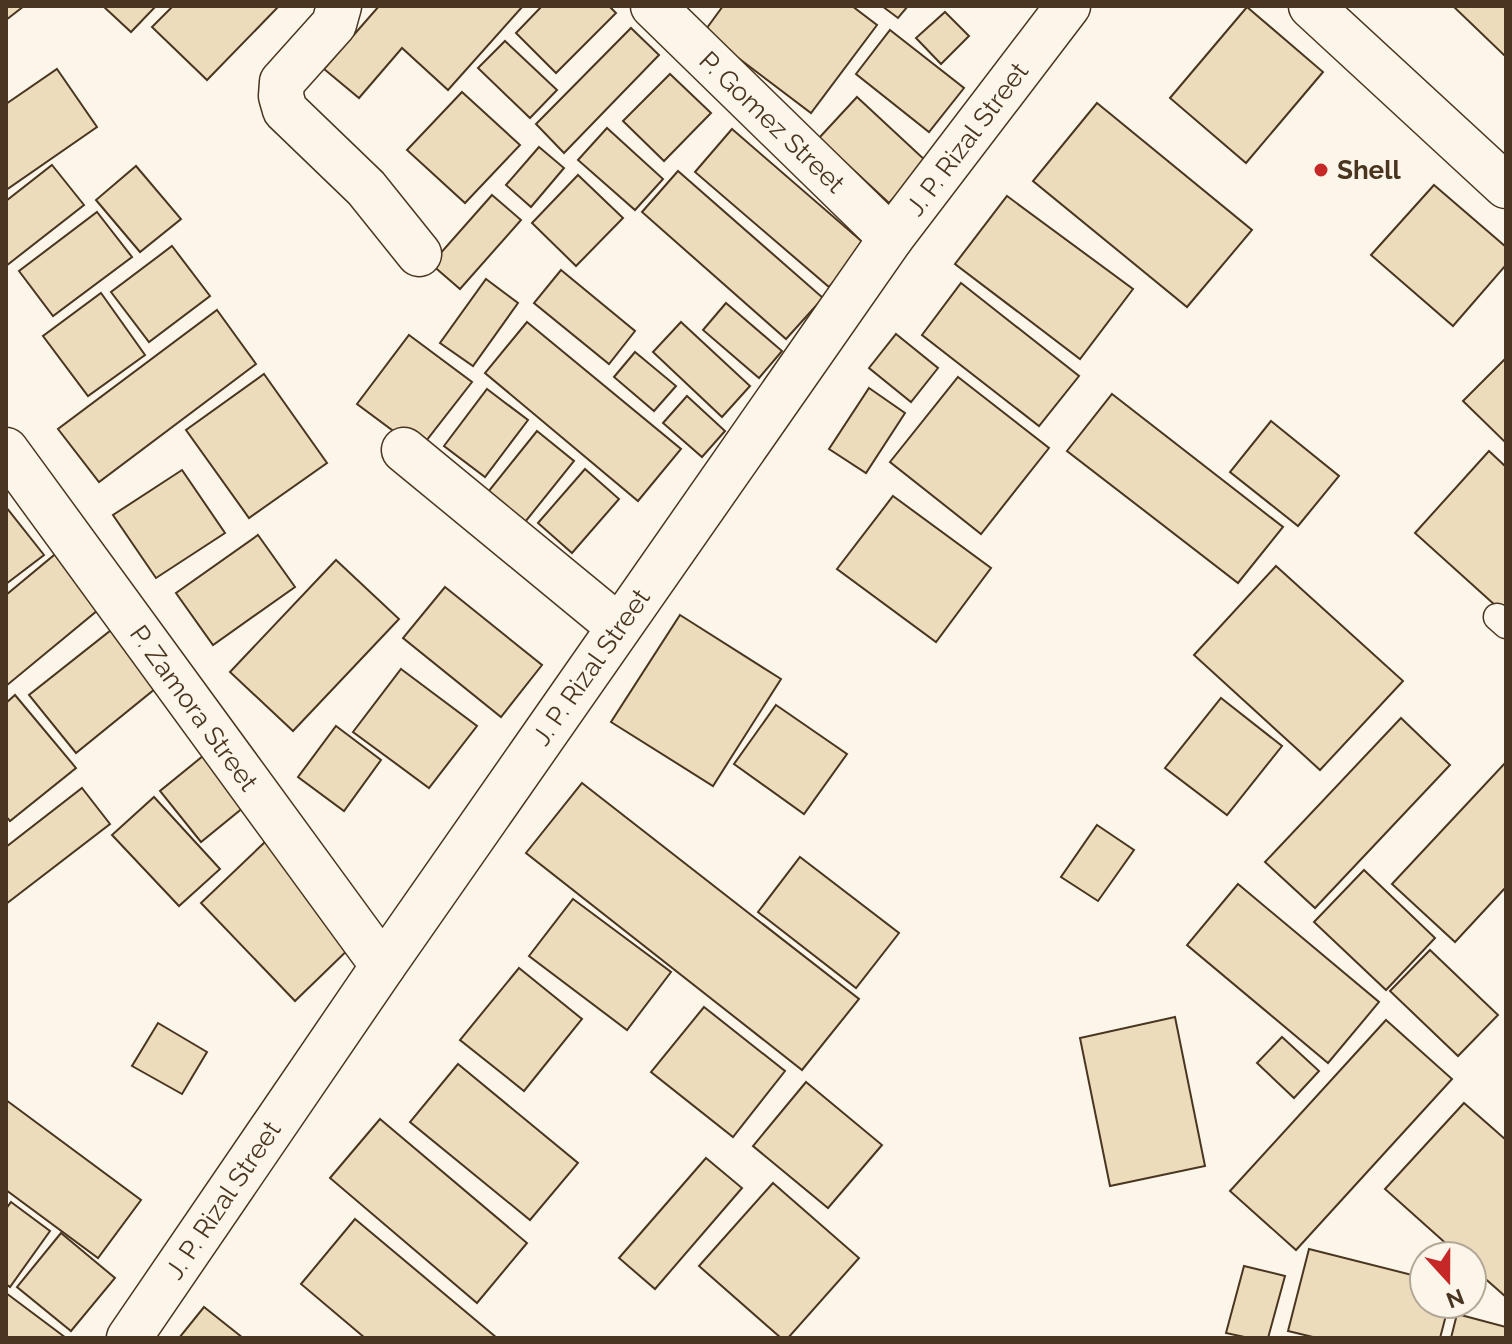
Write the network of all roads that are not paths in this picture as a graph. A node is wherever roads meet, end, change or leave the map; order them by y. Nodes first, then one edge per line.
1 (339, 6) edge
2 (653, 6) edge
3 (1068, 6) edge
4 (1311, 6) edge
5 (1506, 186) edge
6 (891, 238) junction
7 (419, 254) dead end
8 (6, 450) edge
9 (404, 450) dead end
10 (619, 627) junction
11 (383, 966) junction
12 (129, 1338) edge

1 - 7 street
2 - 6 street, P. Gomez Street
3 - 6 street, J. P. Rizal Street
4 - 5 street
6 - 10 street, J. P. Rizal Street
8 - 11 street, P. Zamora Street
9 - 10 street
10 - 11 street, J. P. Rizal Street
11 - 12 street, J. P. Rizal Street

